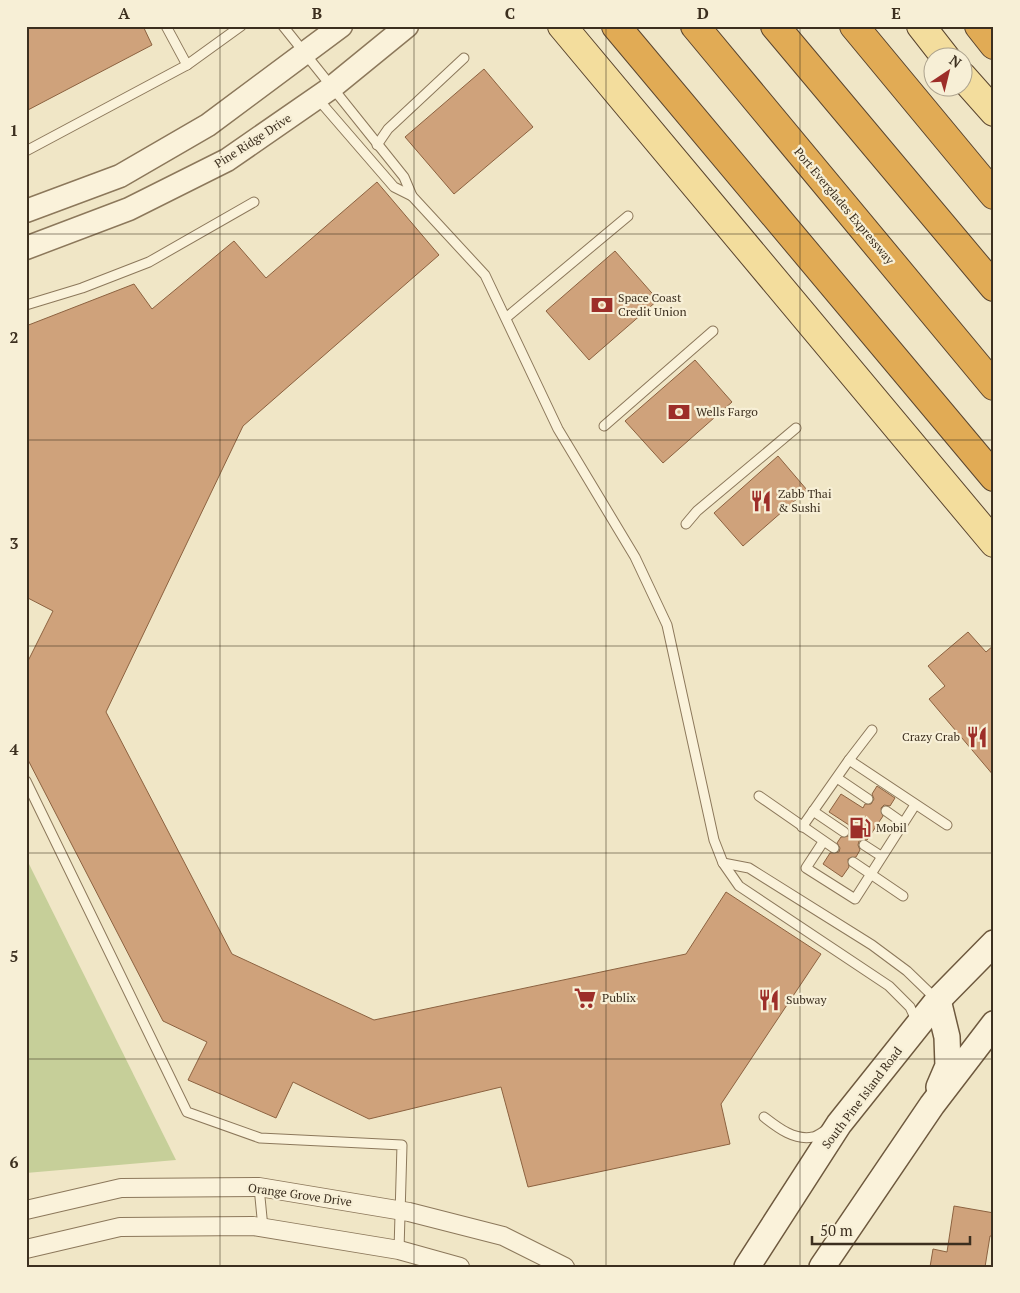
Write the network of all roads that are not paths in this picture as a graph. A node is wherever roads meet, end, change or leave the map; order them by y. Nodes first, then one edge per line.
1 (166, 26) edge
2 (241, 26) edge
3 (283, 26) edge
4 (341, 26) edge
5 (407, 26) edge
6 (562, 26) edge
7 (616, 26) edge
8 (695, 26) edge
9 (775, 26) edge
10 (854, 26) edge
11 (921, 26) edge
12 (979, 26) edge
13 (994, 45) edge
14 (938, 48) edge
15 (304, 54) junction
16 (464, 58) dead end
17 (187, 65) junction
18 (972, 87) edge
19 (324, 93) junction
20 (994, 112) edge
21 (377, 144) junction
22 (26, 152) edge
23 (994, 194) edge
24 (412, 196) junction
25 (254, 202) dead end
26 (26, 211) edge
27 (628, 216) dead end
28 (26, 248) edge
29 (994, 287) edge
30 (26, 305) edge
31 (507, 317) junction
32 (713, 330) dead end
33 (994, 386) edge
34 (604, 426) dead end
35 (796, 428) dead end
36 (994, 477) edge
37 (686, 524) dead end
38 (994, 544) edge
39 (872, 730) dead end
40 (849, 760) junction
41 (837, 778) junction
42 (26, 781) edge
43 (759, 796) dead end
44 (868, 799) dead end
45 (915, 805) junction
46 (813, 811) junction
47 (886, 811) dead end
48 (903, 823) junction
49 (947, 824) dead end
50 (802, 827) junction
51 (844, 832) dead end
52 (823, 842) junction
53 (864, 845) dead end
54 (834, 848) dead end
55 (882, 856) junction
56 (853, 862) dead end
57 (723, 863) junction
58 (871, 873) junction
59 (903, 896) dead end
60 (994, 943) edge
61 (938, 1000) junction
62 (994, 1024) edge
63 (918, 1025) junction
64 (932, 1105) junction
65 (764, 1117) dead end
66 (839, 1124) junction
67 (259, 1187) junction
68 (26, 1210) edge
69 (400, 1210) junction
70 (263, 1228) junction
71 (26, 1249) edge
72 (399, 1250) junction
73 (460, 1267) edge
74 (565, 1267) edge
75 (747, 1267) edge
76 (822, 1267) edge

1 - 17 lane
2 - 17 lane
3 - 15 lane
4 - 15 street
5 - 19 street, Pine Ridge Drive
6 - 38 main road
7 - 36 highway
8 - 33 highway, Port Everglades Expressway
9 - 29 highway
10 - 23 highway
11 - 14 main road
12 - 13 highway
15 - 19 lane
15 - 26 street
16 - 21 lane
17 - 22 lane
18 - 20 main road
19 - 21 lane
19 - 24 lane
19 - 28 street, Pine Ridge Drive
21 - 24 lane
24 - 31 lane
25 - 30 lane
27 - 31 lane
31 - 57 lane
32 - 34 lane
35 - 37 lane
39 - 40 lane
40 - 41 lane
40 - 45 lane
41 - 44 lane
41 - 46 lane
42 - 69 lane
43 - 50 lane
45 - 48 lane
45 - 49 lane
46 - 50 lane
46 - 51 lane
47 - 48 lane
48 - 55 lane
50 - 52 lane
52 - 54 lane
52 - 58 lane
53 - 55 lane
55 - 58 lane
56 - 58 lane
57 - 61 lane
57 - 63 lane
58 - 59 lane
60 - 61 main road, South Pine Island Road
61 - 63 main road, South Pine Island Road
61 - 64 main road
62 - 64 main road
63 - 66 main road, South Pine Island Road
64 - 76 main road
65 - 66 lane
66 - 75 main road, South Pine Island Road
67 - 68 street, Orange Grove Drive
67 - 69 street, Orange Grove Drive
67 - 70 lane
69 - 72 lane
69 - 74 street, Orange Grove Drive
70 - 71 street
70 - 72 street
72 - 73 street

